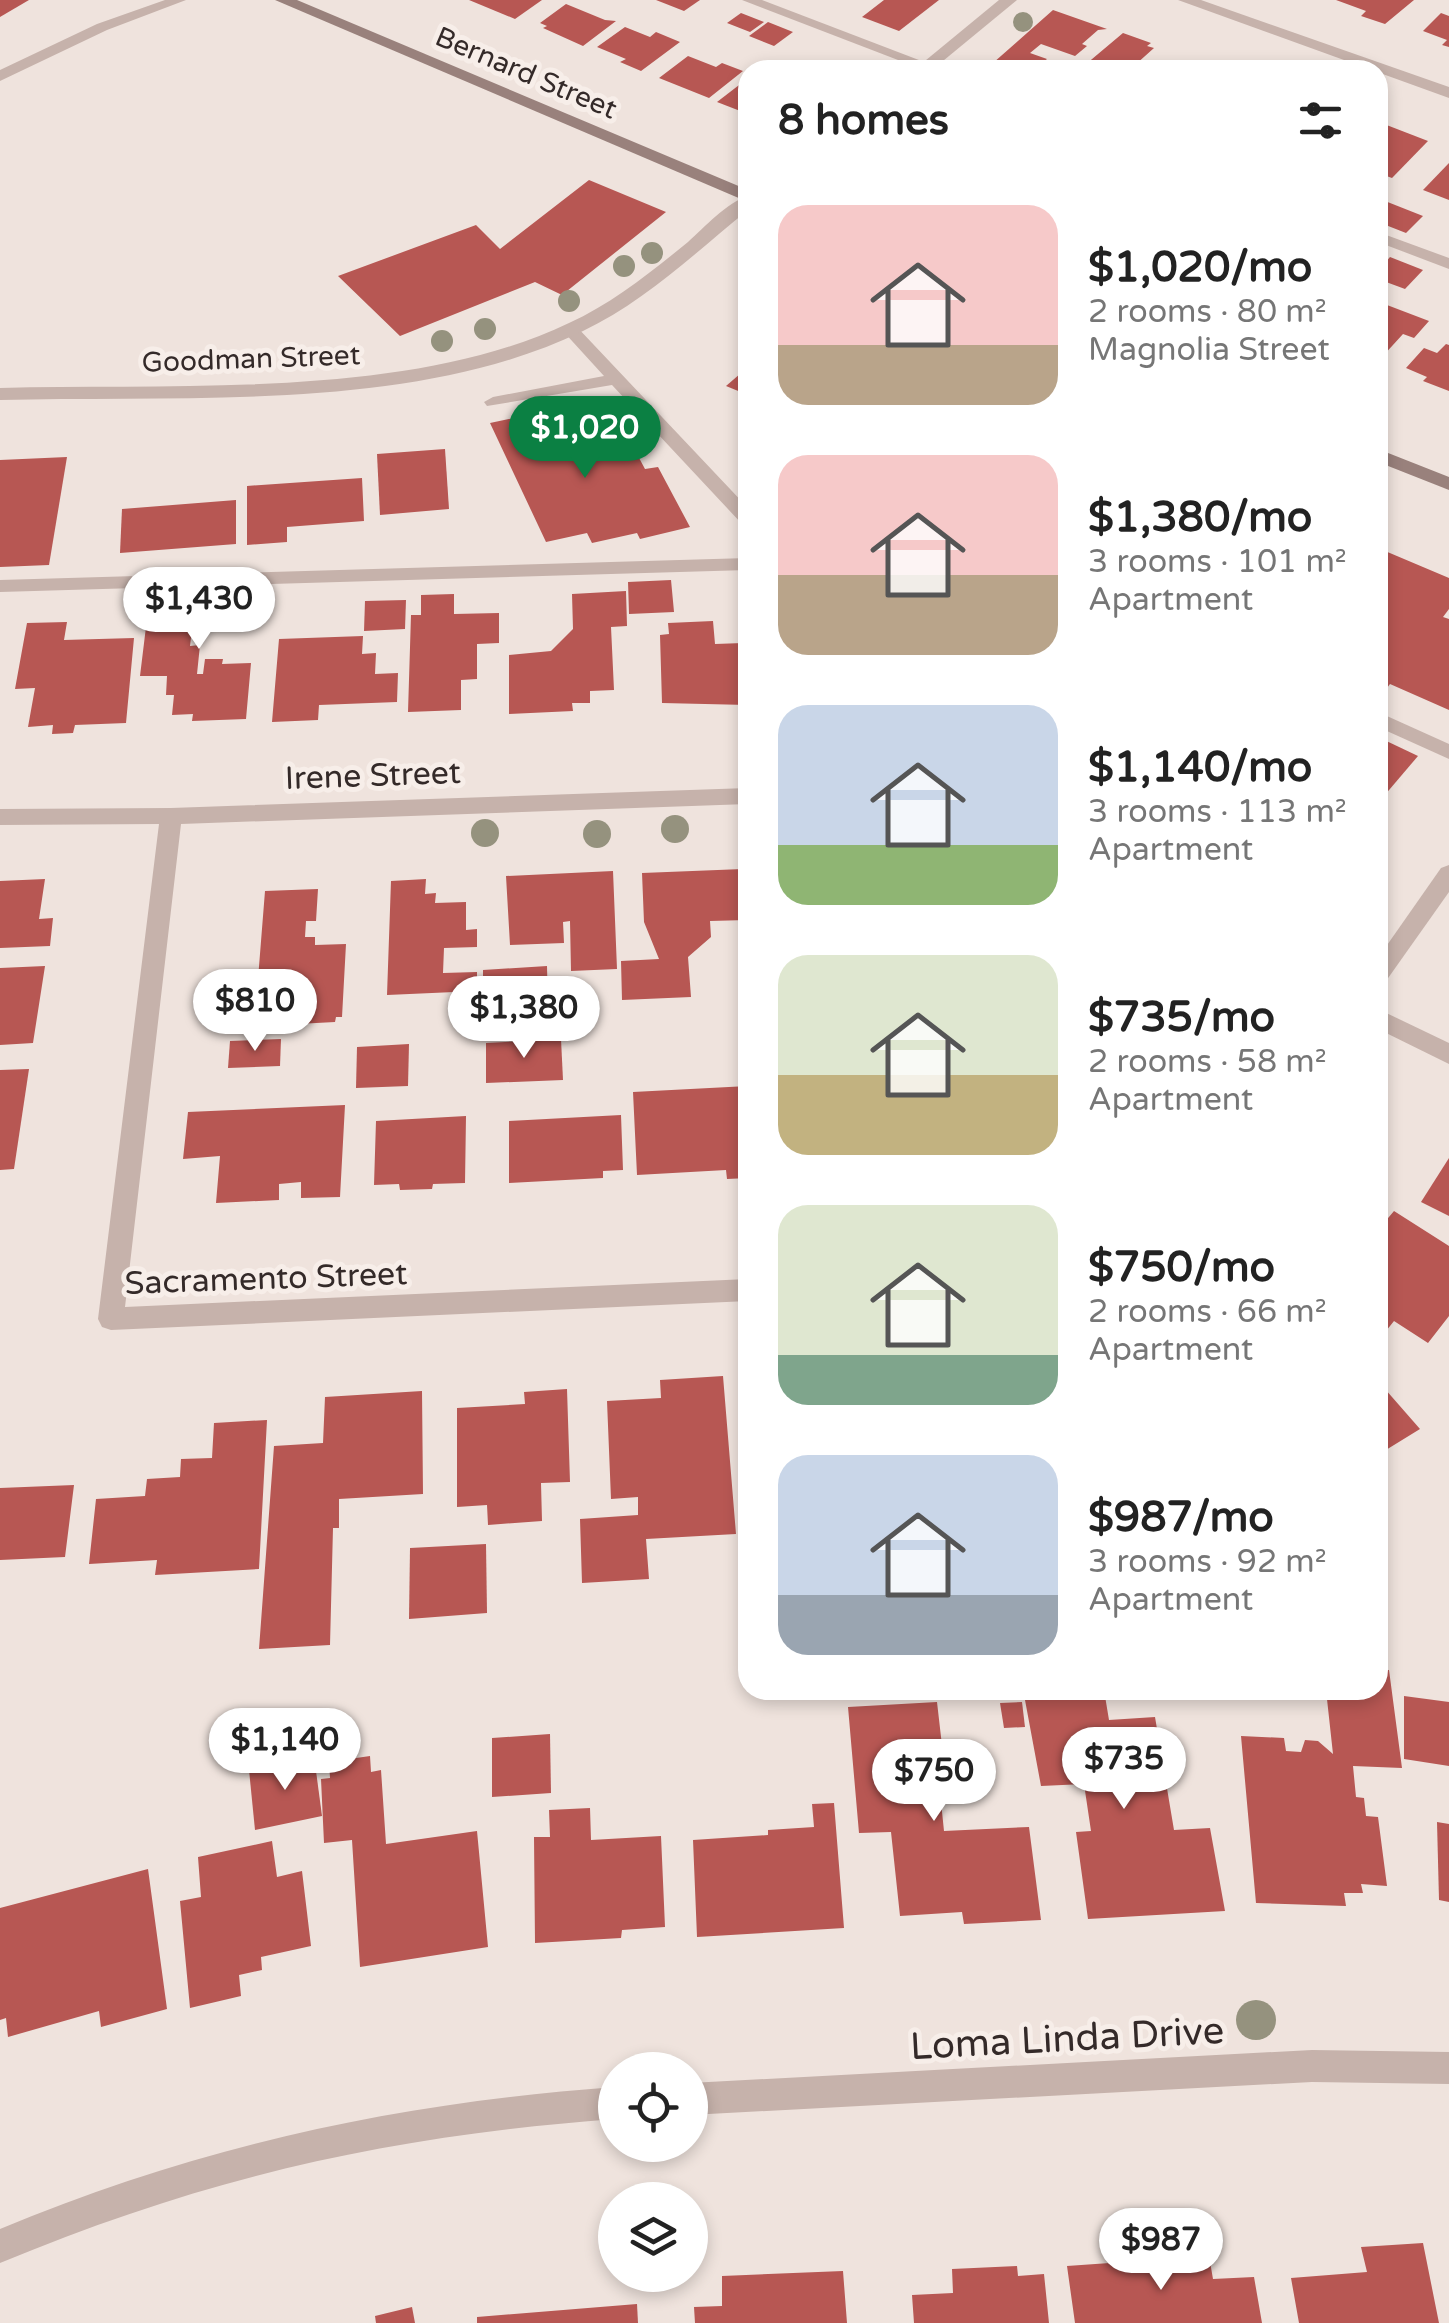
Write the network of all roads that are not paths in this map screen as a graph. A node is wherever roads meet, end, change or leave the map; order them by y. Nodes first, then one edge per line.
1 (124, 0) edge
2 (179, 0) edge
3 (283, 0) edge
4 (749, 0) edge
5 (1009, 0) edge
6 (1186, 0) edge
7 (132, 18) junction
8 (906, 60) edge
9 (939, 60) edge
10 (1358, 60) edge
11 (1388, 71) edge
12 (0, 76) edge
13 (1449, 92) edge
14 (738, 195) edge
15 (738, 207) edge
16 (1388, 241) edge
17 (1449, 264) edge
18 (570, 330) junction
19 (616, 379) junction
20 (0, 394) edge
21 (493, 402) dead end
22 (1388, 458) edge
23 (1449, 484) edge
24 (738, 509) edge
25 (738, 564) edge
26 (0, 586) edge
27 (1388, 725) edge
28 (1449, 752) edge
29 (738, 796) edge
30 (170, 816) junction
31 (0, 817) edge
32 (1449, 874) edge
33 (1388, 961) edge
34 (1388, 1023) edge
35 (1449, 1054) edge
36 (738, 1290) edge
37 (1449, 2068) edge
38 (708, 2098) edge
39 (598, 2104) edge
40 (0, 2246) edge

1 - 7 lane
2 - 7 lane
3 - 14 street, Bernard Street
4 - 8 lane
5 - 9 street
6 - 10 street
7 - 12 lane
11 - 13 street
15 - 18 street, Goodman Street
16 - 17 lane
18 - 19 lane
18 - 20 street, Goodman Street
19 - 21 lane
19 - 24 lane
22 - 23 street
25 - 26 lane
27 - 28 lane
29 - 30 street, Irene Street
30 - 31 street, Irene Street
30 - 36 street, Sacramento Street
32 - 33 street
34 - 35 street
37 - 38 street, Loma Linda Drive
39 - 40 street

